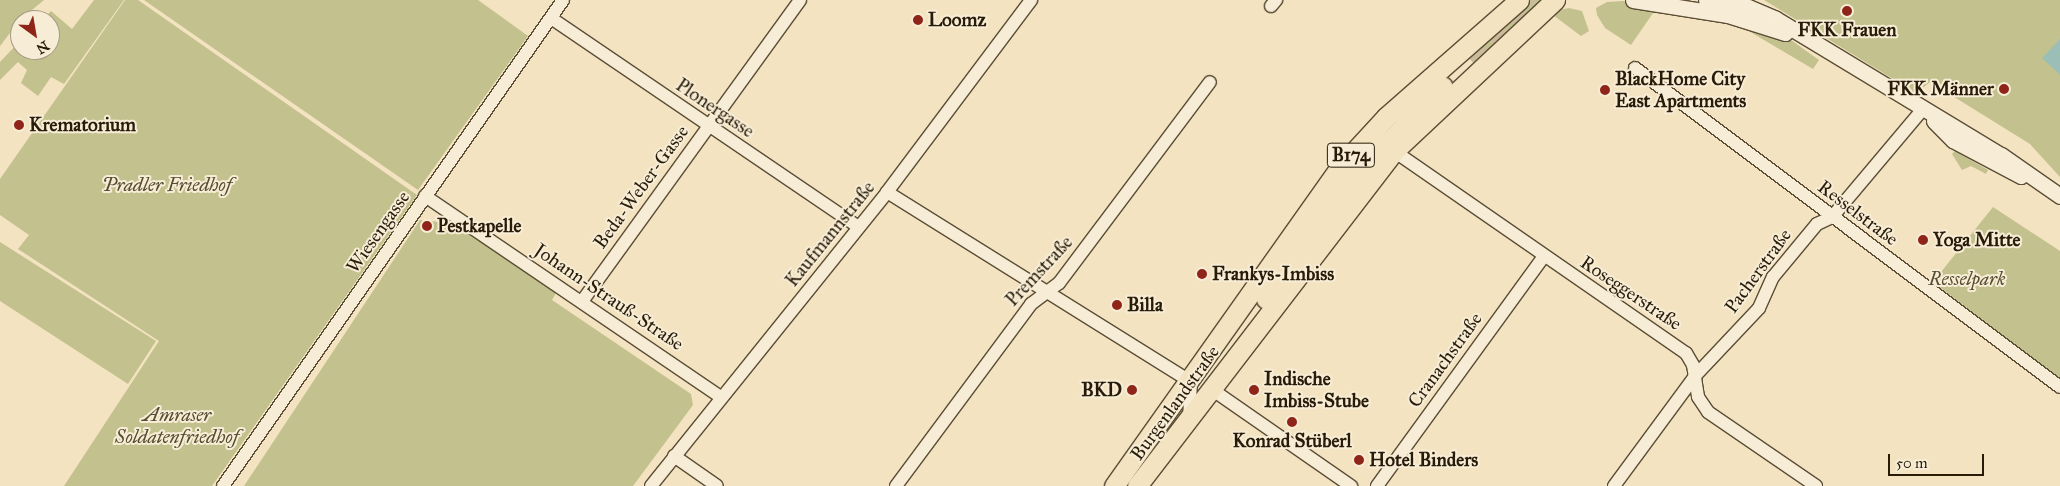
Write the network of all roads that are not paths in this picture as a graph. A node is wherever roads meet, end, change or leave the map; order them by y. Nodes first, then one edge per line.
1 (563, 0) edge
2 (800, 0) edge
3 (1031, 0) edge
4 (1518, 0) edge
5 (1555, 0) edge
6 (1633, 0) edge
7 (1706, 0) edge
8 (551, 18) junction
9 (1810, 41) junction
10 (1471, 60) tunnel mouth
11 (1635, 68) dead end
12 (1210, 82) dead end
13 (1922, 110) junction
14 (707, 126) junction
15 (1394, 152) junction
16 (887, 192) junction
17 (425, 196) junction
18 (2060, 196) edge
19 (1832, 217) junction
20 (858, 227) junction
21 (1544, 256) junction
22 (1284, 269) junction
23 (1047, 292) junction
24 (583, 300) junction
25 (1235, 320) junction
26 (1228, 362) junction
27 (1695, 376) junction
28 (1191, 382) junction
29 (2060, 387) edge
30 (1210, 388) junction
31 (720, 397) junction
32 (1190, 415) junction
33 (674, 456) junction
34 (223, 486) edge
35 (651, 486) edge
36 (717, 486) edge
37 (896, 486) edge
38 (1114, 486) edge
39 (1138, 486) edge
40 (1351, 486) edge
41 (1376, 486) edge
42 (1614, 486) edge
43 (1816, 486) edge

1 - 8 street, Wiesengasse
2 - 14 street, Beda-Weber-Gasse
3 - 16 street, Kaufmannstraße
4 - 25 main road, B174
5 - 15 main road, B174
6 - 9 street
7 - 9 street
8 - 14 street, Plonergasse
8 - 17 street, Wiesengasse
9 - 13 street
10 - 22 main road, B174
11 - 19 street, Resselstraße
12 - 23 street, Premstraße
13 - 18 street
13 - 19 street, Pacherstraße
14 - 20 street, Plonergasse
14 - 24 street, Beda-Weber-Gasse
15 - 21 street, Roseggerstraße
15 - 26 main road, B174
16 - 20 street, Kaufmannstraße
16 - 23 street
17 - 24 street, Johann-Strauß-Straße
17 - 34 street, Wiesengasse
19 - 27 street, Pacherstraße
19 - 29 street, Resselstraße
20 - 31 street, Kaufmannstraße
21 - 27 street, Roseggerstraße
21 - 41 street, Cranachstraße
22 - 25 main road, B174
22 - 26 main road, B174
23 - 28 street
23 - 37 street, Premstraße
24 - 31 street, Johann-Strauß-Straße
25 - 28 main road, Burgenlandstraße / B174
26 - 30 main road, Burgenlandstraße / B174
27 - 42 street, Pacherstraße
27 - 43 street, Roseggerstraße
28 - 32 street
28 - 38 main road, Burgenlandstraße / B174
30 - 32 main road, Burgenlandstraße / B174
30 - 40 street
31 - 33 street, Kaufmannstraße
32 - 39 main road, Burgenlandstraße / B174
33 - 35 street, Kaufmannstraße
33 - 36 street

